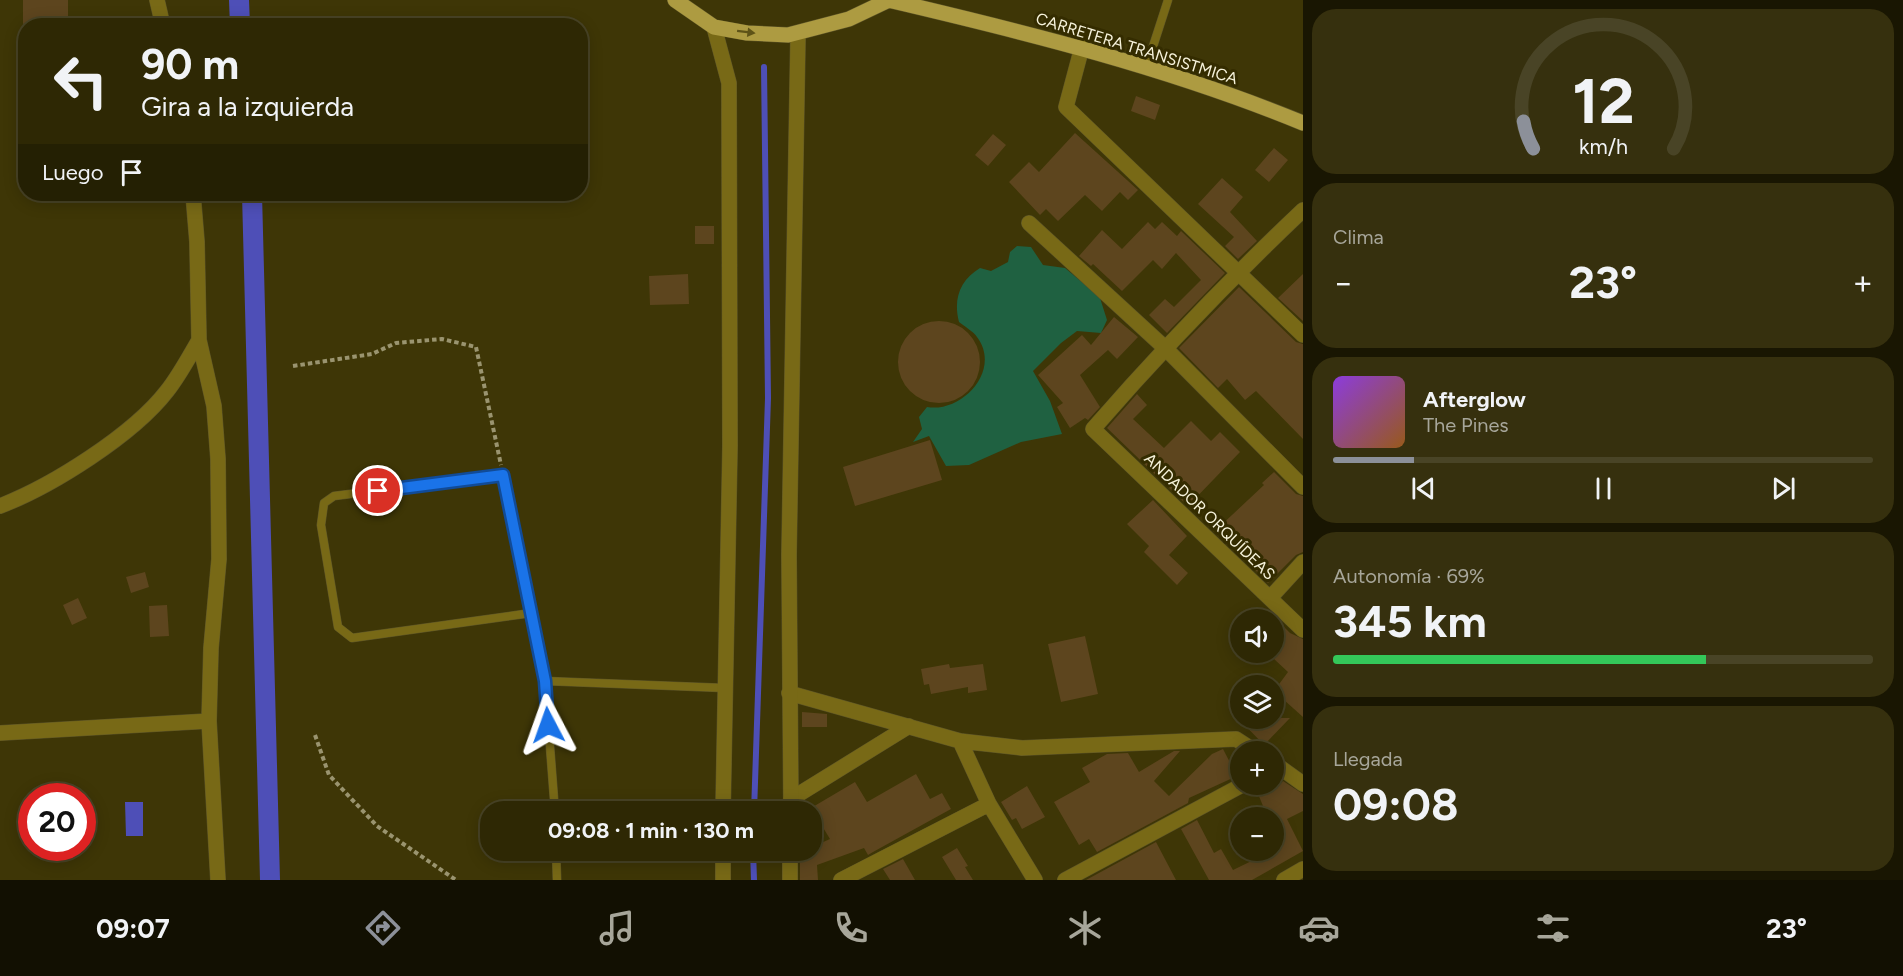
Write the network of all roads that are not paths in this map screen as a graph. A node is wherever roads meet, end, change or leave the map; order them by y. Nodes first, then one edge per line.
1 (157, 0) edge
2 (675, 0) edge
3 (889, 0) edge
4 (1168, 0) edge
5 (161, 18) edge
6 (714, 27) junction
7 (798, 34) junction
8 (1082, 47) junction
9 (1146, 68) junction
10 (1303, 123) edge
11 (194, 201) edge
12 (1303, 210) edge
13 (1029, 224) dead end
14 (1238, 271) junction
15 (1303, 334) edge
16 (199, 340) junction
17 (1164, 348) junction
18 (1303, 487) edge
19 (0, 506) edge
20 (1303, 562) edge
21 (1270, 598) junction
22 (531, 613) junction
23 (1303, 630) edge
24 (545, 681) junction
25 (725, 688) junction
26 (789, 693) junction
27 (209, 721) junction
28 (909, 726) junction
29 (0, 733) edge
30 (960, 741) junction
31 (1239, 741) edge
32 (1284, 772) edge
33 (1303, 784) edge
34 (1230, 792) edge
35 (554, 801) edge
36 (723, 801) edge
37 (791, 801) edge
38 (797, 801) edge
39 (989, 804) junction
40 (556, 861) edge
41 (723, 861) edge
42 (790, 861) edge
43 (1303, 869) edge
44 (218, 880) edge
45 (557, 880) edge
46 (723, 880) edge
47 (790, 880) edge
48 (841, 880) edge
49 (1035, 880) edge
50 (1065, 880) edge
51 (1284, 880) edge

1 - 5 street
2 - 6 main road
3 - 7 main road
3 - 8 main road, CARRETERA TRANSISTMICA
4 - 9 lane
6 -> 7 main road
6 - 25 street
7 - 26 street
8 - 9 main road, CARRETERA TRANSISTMICA
8 - 14 street
9 - 10 main road, CARRETERA TRANSISTMICA
11 - 16 street
12 - 14 street
13 - 17 street
14 - 15 street
14 - 17 street
16 - 19 street
16 - 27 street
17 - 18 street
17 - 21 street, ANDADOR ORQUÍDEAS
20 - 21 street
21 - 23 street, ANDADOR ORQUÍDEAS
22 - 22 lane
22 - 24 lane
24 - 25 lane
24 - 35 lane
25 - 36 street
26 - 28 street
26 - 37 street
27 - 29 street
27 - 44 street
28 - 30 street
28 - 38 street
30 - 31 street
30 - 39 street
32 - 33 street
34 - 50 street
39 - 48 street
39 - 49 street
40 - 45 lane
41 - 46 street
42 - 47 street
43 - 51 street

